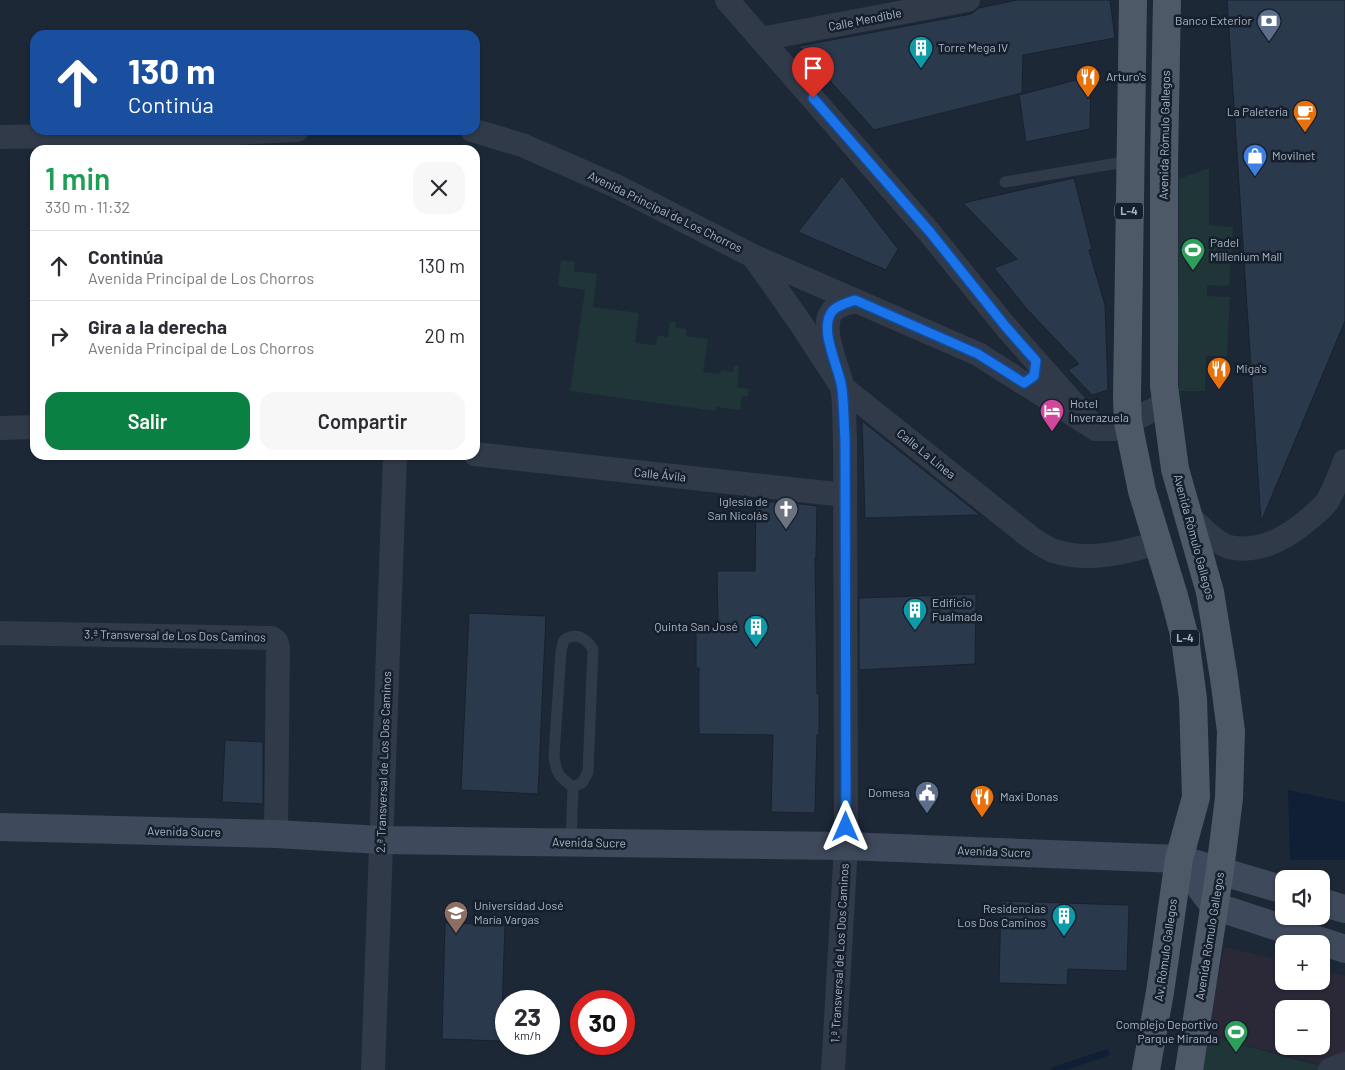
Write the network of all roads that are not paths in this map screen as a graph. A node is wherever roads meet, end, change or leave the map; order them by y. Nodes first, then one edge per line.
1 (727, 0) edge
2 (968, 0) edge
3 (1133, 0) edge
4 (1167, 0) edge
5 (761, 39) junction
6 (480, 132) edge
7 (263, 135) edge
8 (0, 137) edge
9 (215, 142) edge
10 (1130, 161) junction
11 (1005, 182) dead end
12 (753, 256) junction
13 (855, 300) junction
14 (1006, 327) junction
15 (978, 354) junction
16 (1036, 361) junction
17 (1024, 383) junction
18 (842, 387) junction
19 (1165, 404) junction
20 (1128, 422) junction
21 (30, 427) edge
22 (0, 428) edge
23 (1096, 429) junction
24 (480, 455) edge
25 (395, 460) edge
26 (1345, 460) edge
27 (845, 495) junction
28 (1187, 514) junction
29 (1157, 543) junction
30 (0, 633) edge
31 (573, 787) junction
32 (0, 827) edge
33 (276, 834) junction
34 (381, 840) junction
35 (571, 843) junction
36 (846, 846) junction
37 (1178, 859) junction
38 (1220, 870) junction
39 (1275, 887) edge
40 (1330, 905) edge
41 (1214, 906) junction
42 (1345, 909) edge
43 (1345, 949) edge
44 (1345, 1064) edge
45 (373, 1070) edge
46 (833, 1070) edge
47 (1146, 1070) edge
48 (1190, 1070) edge
49 (1330, 1070) edge

1 - 5 street
2 - 5 street, Calle Mendible
3 - 10 main road, L-4
4 - 19 main road, Avenida Rómulo Gallegos / L-4
5 - 14 street
6 - 12 street, Avenida Principal de Los Chorros
7 - 9 street
8 - 9 street
10 - 11 lane
10 - 20 main road, L-4
12 - 13 street, Avenida Principal de Los Chorros
12 - 18 street, Calle La Línea
13 - 15 street, Avenida Principal de Los Chorros
13 - 18 street
14 - 15 street, Avenida Principal de Los Chorros
14 - 16 street
15 - 17 street, Avenida Principal de Los Chorros
16 - 17 street
16 - 23 street
17 - 23 street, Avenida Principal de Los Chorros
18 - 27 street, 1.ª Transversal de Los Dos Caminos
18 - 29 street, Calle La Línea
19 - 20 street
19 - 28 main road, Avenida Rómulo Gallegos / L-4
20 - 23 street
20 - 29 main road, L-4
21 - 22 street
24 - 27 street, Calle Ávila
25 - 34 street, 2.ª Transversal de Los Dos Caminos
26 - 28 street
27 - 36 street, 1.ª Transversal de Los Dos Caminos
28 - 38 main road, Avenida Rómulo Gallegos / L-4
29 - 37 main road, L-4
30 - 33 street, 3.ª Transversal de Los Dos Caminos
31 - 31 lane
31 - 35 lane
32 - 33 main road, Avenida Sucre
33 - 34 main road, Avenida Sucre
34 - 35 main road, Avenida Sucre
34 - 45 street, 2.ª Transversal de Los Dos Caminos
35 - 36 main road, Avenida Sucre
36 - 37 main road, Avenida Sucre
36 - 46 street, 1.ª Transversal de Los Dos Caminos
37 - 38 main road, Avenida Sucre
37 - 41 main road
37 - 47 main road, Av. Rómulo Gallegos / L-4
38 - 39 main road, Avenida Sucre
38 - 41 main road, Avenida Rómulo Gallegos / L-4
40 - 42 main road
41 - 43 main road
41 - 48 main road, Avenida Rómulo Gallegos / L-4
44 - 49 street

